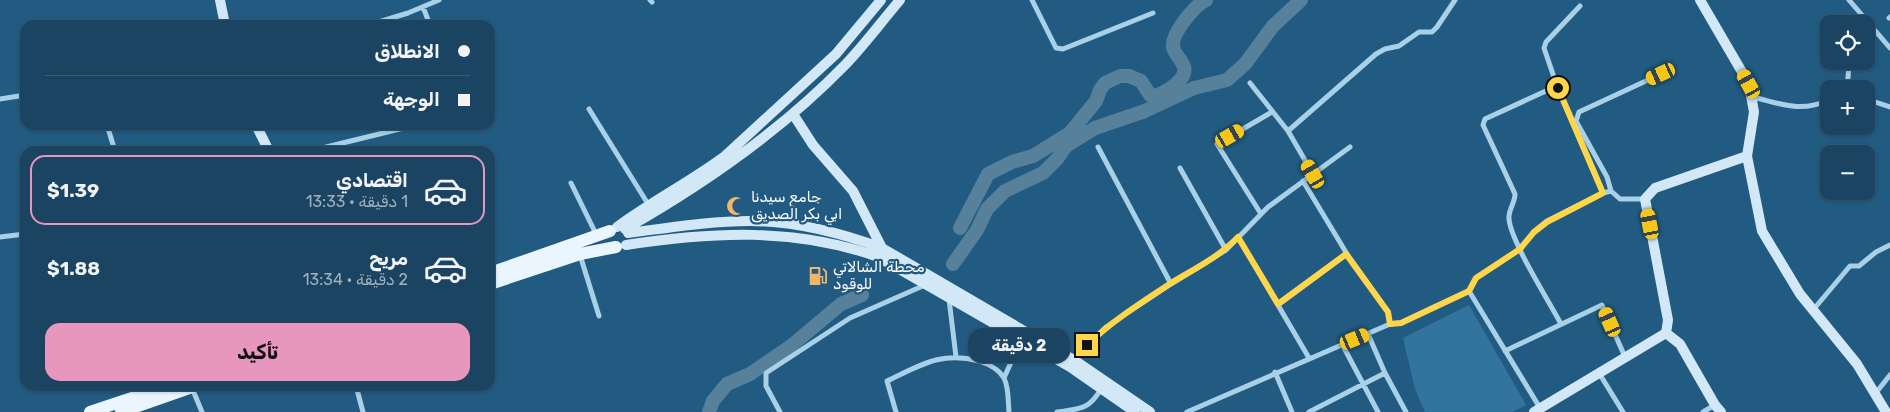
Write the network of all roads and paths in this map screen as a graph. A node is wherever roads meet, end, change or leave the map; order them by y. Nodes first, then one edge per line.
1 (220, 0) edge
2 (439, 0) edge
3 (881, 0) edge
4 (900, 0) edge
5 (1032, 0) edge
6 (1455, 0) edge
7 (1700, 0) edge
8 (1850, 0) edge
9 (1580, 6) dead end
10 (423, 7) junction
11 (1153, 13) dead end
12 (1862, 15) edge
13 (225, 20) edge
14 (383, 20) edge
15 (428, 20) edge
16 (1875, 31) edge
17 (1890, 48) edge
18 (1661, 74) dead end
19 (1250, 84) dead end
20 (1558, 88) junction
21 (20, 96) edge
22 (1753, 97) junction
23 (0, 98) edge
24 (1875, 102) edge
25 (1820, 104) edge
26 (1890, 108) edge
27 (589, 109) dead end
28 (1272, 112) junction
29 (793, 114) junction
30 (109, 130) edge
31 (258, 130) edge
32 (396, 130) edge
33 (1288, 131) junction
34 (113, 146) edge
35 (266, 146) edge
36 (330, 146) edge
37 (1098, 147) dead end
38 (1350, 147) dead end
39 (1747, 156) junction
40 (1180, 168) dead end
41 (1313, 174) junction
42 (1304, 181) junction
43 (571, 184) dead end
44 (1611, 191) junction
45 (1603, 193) junction
46 (1645, 199) junction
47 (648, 204) junction
48 (1261, 214) junction
49 (620, 230) junction
50 (20, 235) edge
51 (598, 236) junction
52 (0, 237) edge
53 (1238, 237) junction
54 (1890, 245) edge
55 (621, 246) junction
56 (882, 248) junction
57 (1520, 249) junction
58 (1226, 250) junction
59 (580, 254) junction
60 (1346, 254) junction
61 (495, 271) edge
62 (495, 282) edge
63 (1171, 284) junction
64 (925, 285) junction
65 (1469, 291) junction
66 (949, 298) junction
67 (1278, 304) junction
68 (1813, 310) junction
69 (599, 316) dead end
70 (1390, 324) junction
71 (1561, 324) junction
72 (1666, 333) junction
73 (1368, 334) junction
74 (1021, 340) junction
75 (1342, 344) junction
76 (1505, 350) junction
77 (956, 357) junction
78 (1309, 358) junction
79 (1626, 358) junction
80 (1072, 364) junction
81 (1275, 372) junction
82 (1385, 373) junction
83 (1599, 374) junction
84 (1890, 375) edge
85 (1004, 378) junction
86 (1364, 384) junction
87 (1101, 389) junction
88 (159, 391) edge
89 (177, 391) edge
90 (194, 391) edge
91 (357, 391) edge
92 (1875, 394) junction
93 (142, 400) junction
94 (1321, 406) junction
95 (1718, 409) edge
96 (1085, 410) edge
97 (1537, 410) edge
98 (90, 412) edge
99 (121, 412) edge
100 (202, 412) edge
101 (363, 412) edge
102 (780, 412) edge
103 (896, 412) edge
104 (1010, 412) edge
105 (1058, 412) edge
106 (1135, 412) edge
107 (1150, 412) edge
108 (1187, 412) edge
109 (1292, 412) edge
110 (1309, 412) edge
111 (1324, 412) edge
112 (1378, 412) edge
113 (1406, 412) edge
114 (1623, 412) edge
115 (1703, 412) edge
116 (1886, 412) edge

1 - 13 main road
2 - 10 street
3 - 47 main road
4 - 29 main road
5 - 11 street
6 - 33 street
7 - 22 main road
8 - 12 street
9 - 20 street
10 - 14 street
10 - 15 street
16 - 17 street
18 - 44 street
19 - 28 street
20 - 45 street
20 - 57 street
21 - 23 street
22 - 25 street
22 - 39 main road
24 - 26 street
27 - 47 street
28 - 33 street
28 - 48 street
29 - 49 main road
29 - 56 main road
30 - 34 street
31 - 35 main road
32 - 36 street
33 - 41 street
37 - 63 street
38 - 41 street
39 - 46 main road
39 - 68 main road
40 - 58 street
41 - 42 street
42 - 48 street
42 - 60 street
43 - 51 street
44 - 45 street
44 - 46 street
45 - 57 street
46 - 72 main road
47 - 49 main road
48 - 53 street
49 - 51 main road
49 - 55 main road
49 - 55 main road
49 - 56 main road
50 - 52 street
51 - 61 main road
53 - 58 street
53 - 67 street
54 - 68 street
55 - 59 main road
55 - 64 main road
56 - 80 main road
57 - 65 street
57 - 71 street
58 - 63 street
59 - 62 main road
59 - 69 street
60 - 67 street
60 - 70 street
63 - 80 street
64 - 66 main road
64 - 102 street
65 - 70 street
65 - 76 street
66 - 74 main road
66 - 77 street
67 - 78 street
68 - 92 main road
70 - 73 street
71 - 76 street
71 - 79 street
72 - 79 main road
72 - 95 main road
73 - 75 street
73 - 82 street
74 - 80 main road
74 - 85 street
75 - 78 street
75 - 86 street
76 - 97 street
77 - 85 street
77 - 103 street
78 - 81 street
79 - 83 main road
80 - 87 main road
80 - 107 main road
81 - 108 street
81 - 109 street
82 - 86 street
82 - 113 street
83 - 97 main road
83 - 114 street
84 - 92 street
85 - 104 street
86 - 94 street
86 - 112 street
87 - 96 street
87 - 106 main road
88 - 93 main road
89 - 93 main road
90 - 100 street
91 - 101 street
92 - 116 main road
93 - 98 main road
93 - 99 main road
94 - 110 street
94 - 111 street
95 - 115 street
96 - 105 street

